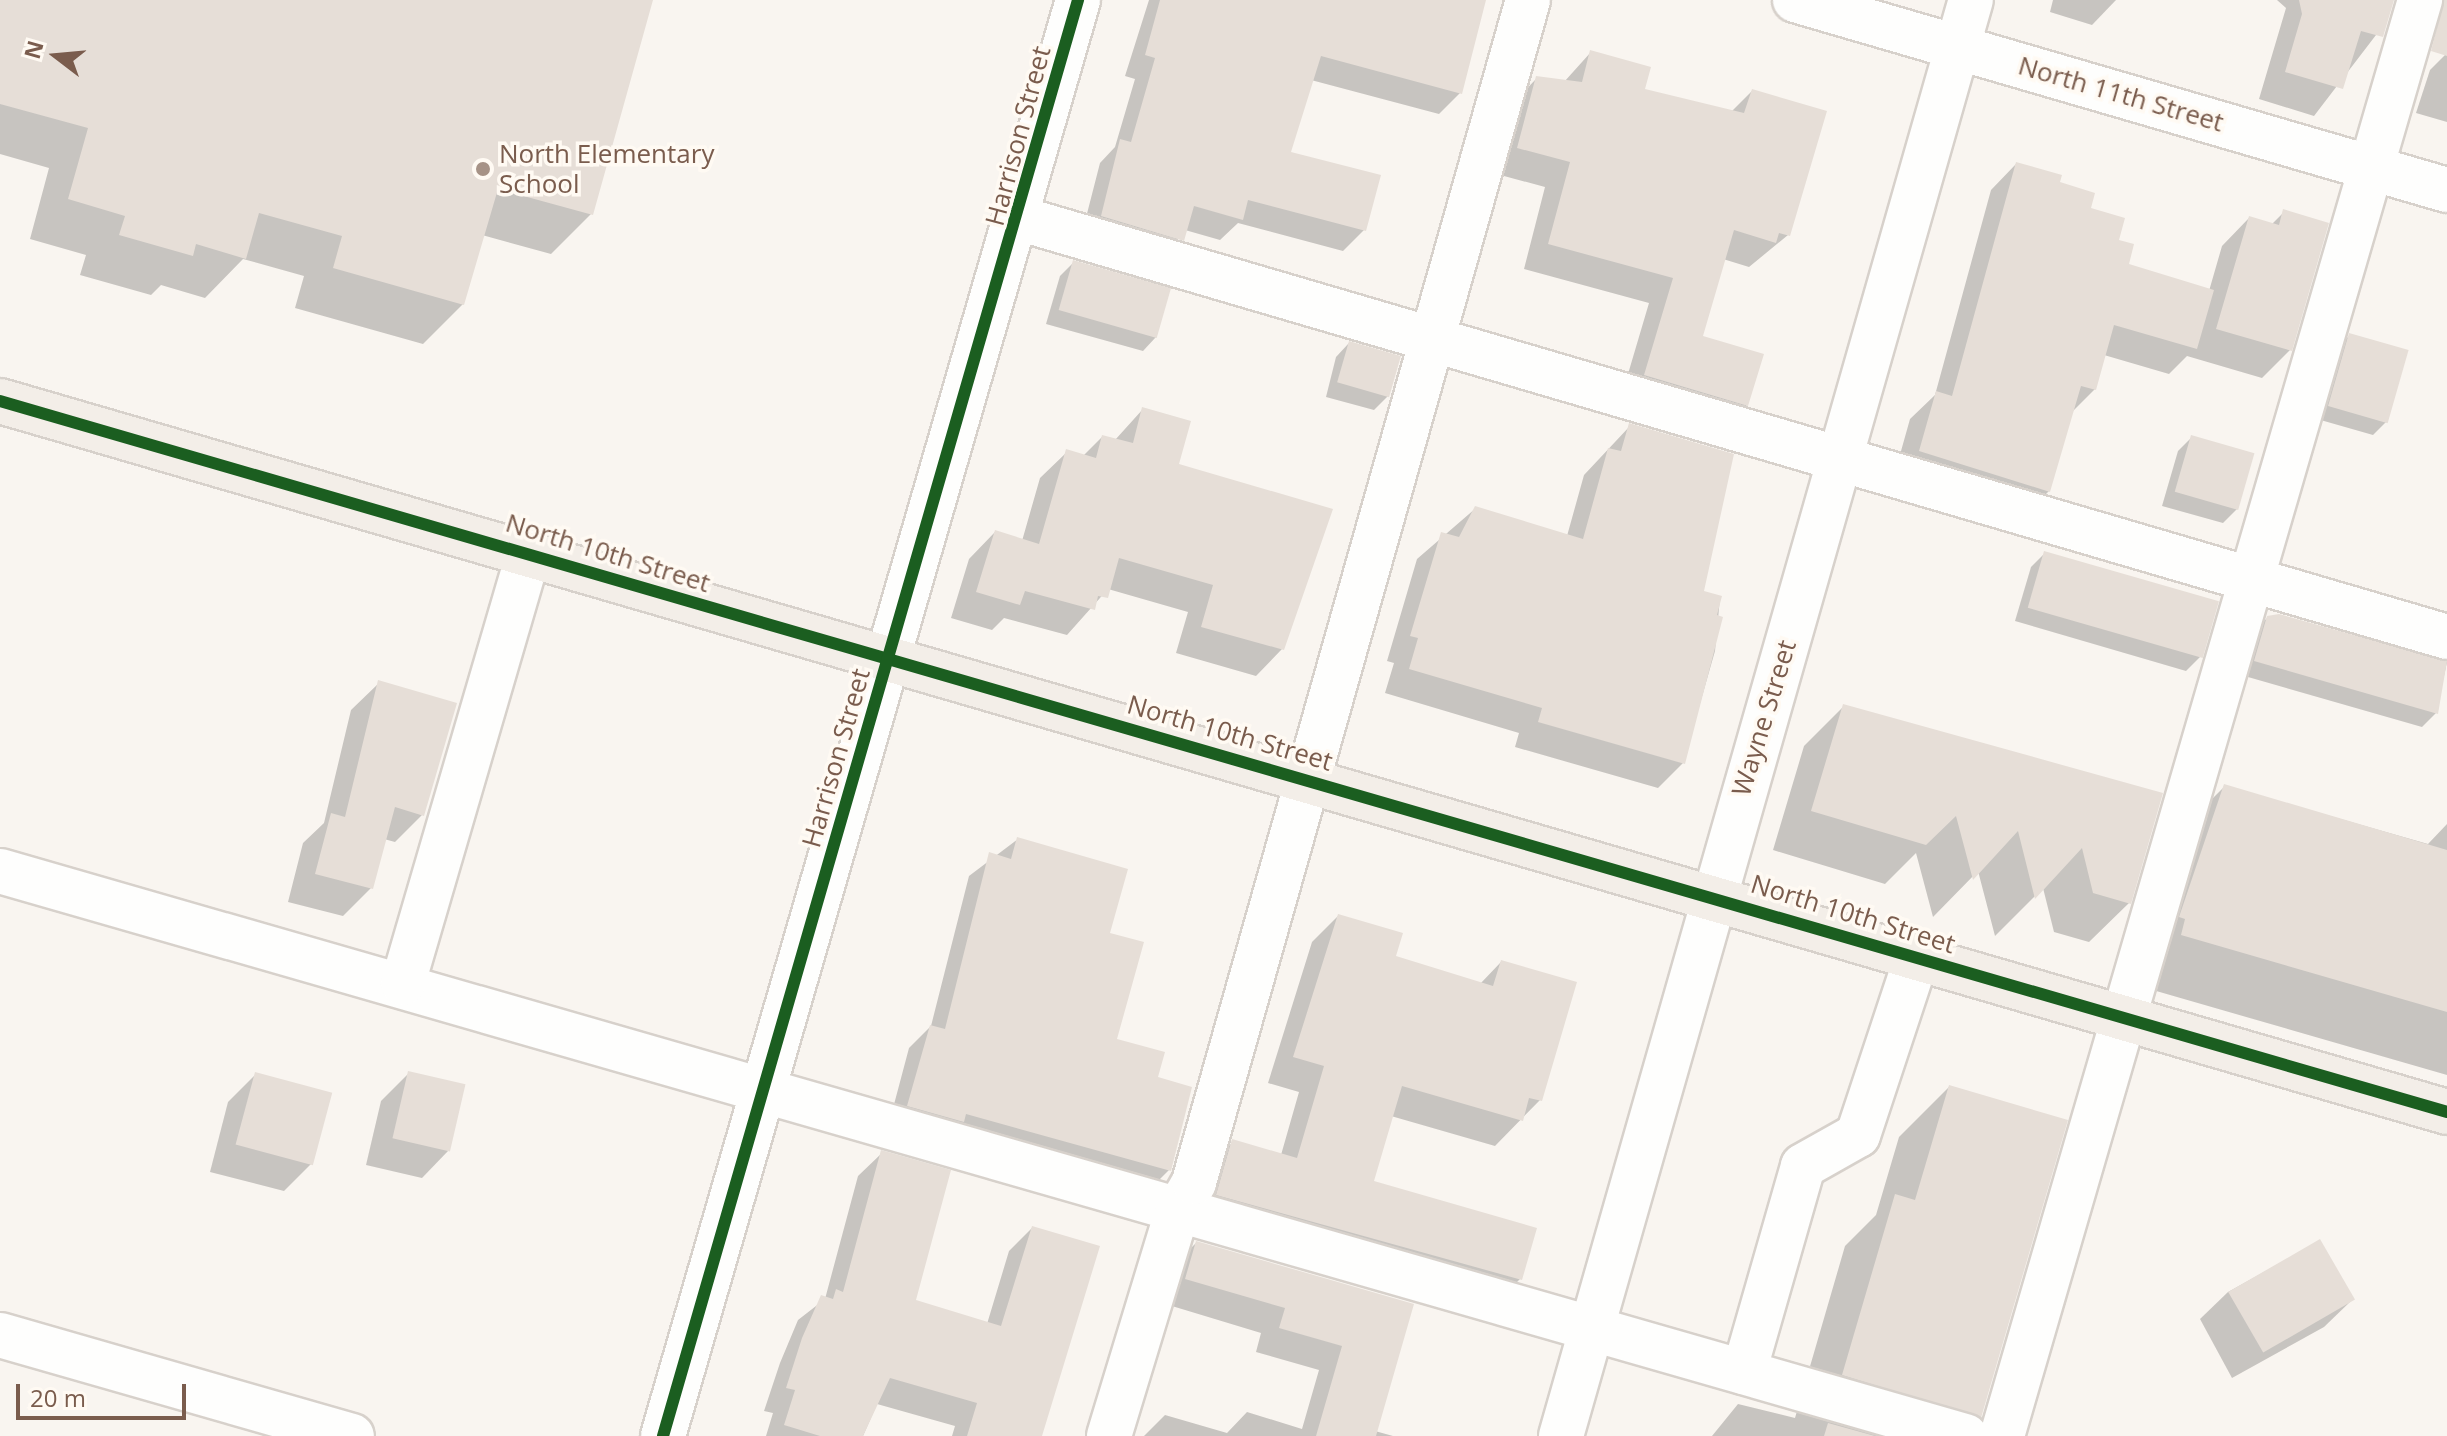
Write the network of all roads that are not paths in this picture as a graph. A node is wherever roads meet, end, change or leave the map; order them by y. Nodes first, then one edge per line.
1 (1078, 0) edge
2 (1528, 0) edge
3 (1795, 0) edge
4 (1971, 0) edge
5 (2420, 0) edge
6 (1958, 46) junction
7 (2371, 168) junction
8 (2447, 190) edge
9 (1018, 218) junction
10 (1434, 342) junction
11 (0, 401) edge
12 (1841, 460) junction
13 (529, 552) junction
14 (2251, 584) junction
15 (2447, 637) edge
16 (887, 660) junction
17 (1305, 776) junction
18 (0, 871) edge
19 (1711, 895) junction
20 (1917, 957) junction
21 (403, 983) junction
22 (2124, 1018) junction
23 (762, 1087) junction
24 (2447, 1112) edge
25 (1177, 1212) junction
26 (1592, 1329) junction
27 (0, 1335) edge
28 (1744, 1372) junction
29 (352, 1436) edge
30 (663, 1436) edge
31 (1109, 1436) edge
32 (1561, 1436) edge
33 (1965, 1436) edge
34 (2002, 1436) edge

1 - 9 street, Harrison Street
2 - 10 street
3 - 6 street, North 11th Street
4 - 6 street, Wayne Street
5 - 7 street
6 - 7 street, North 11th Street
6 - 12 street, Wayne Street
7 - 8 street, North 11th Street
7 - 14 street
9 - 10 street
9 - 16 street, Harrison Street
10 - 12 street
10 - 17 street
11 - 13 main road, North 10th Street
12 - 14 street
12 - 19 street, Wayne Street
13 - 16 main road, North 10th Street
13 - 21 street
14 - 15 street
14 - 22 street
16 - 17 main road, North 10th Street
16 - 23 street, Harrison Street
17 - 19 main road, North 10th Street
17 - 25 street
18 - 21 street
19 - 20 main road, North 10th Street
19 - 26 street, Wayne Street
20 - 22 main road, North 10th Street
20 - 28 street
21 - 23 street
22 - 24 main road, North 10th Street
22 - 34 street
23 - 25 street
23 - 30 street, Harrison Street
25 - 26 street
25 - 31 street
26 - 28 street
26 - 32 street, Wayne Street
27 - 29 street
28 - 33 street

